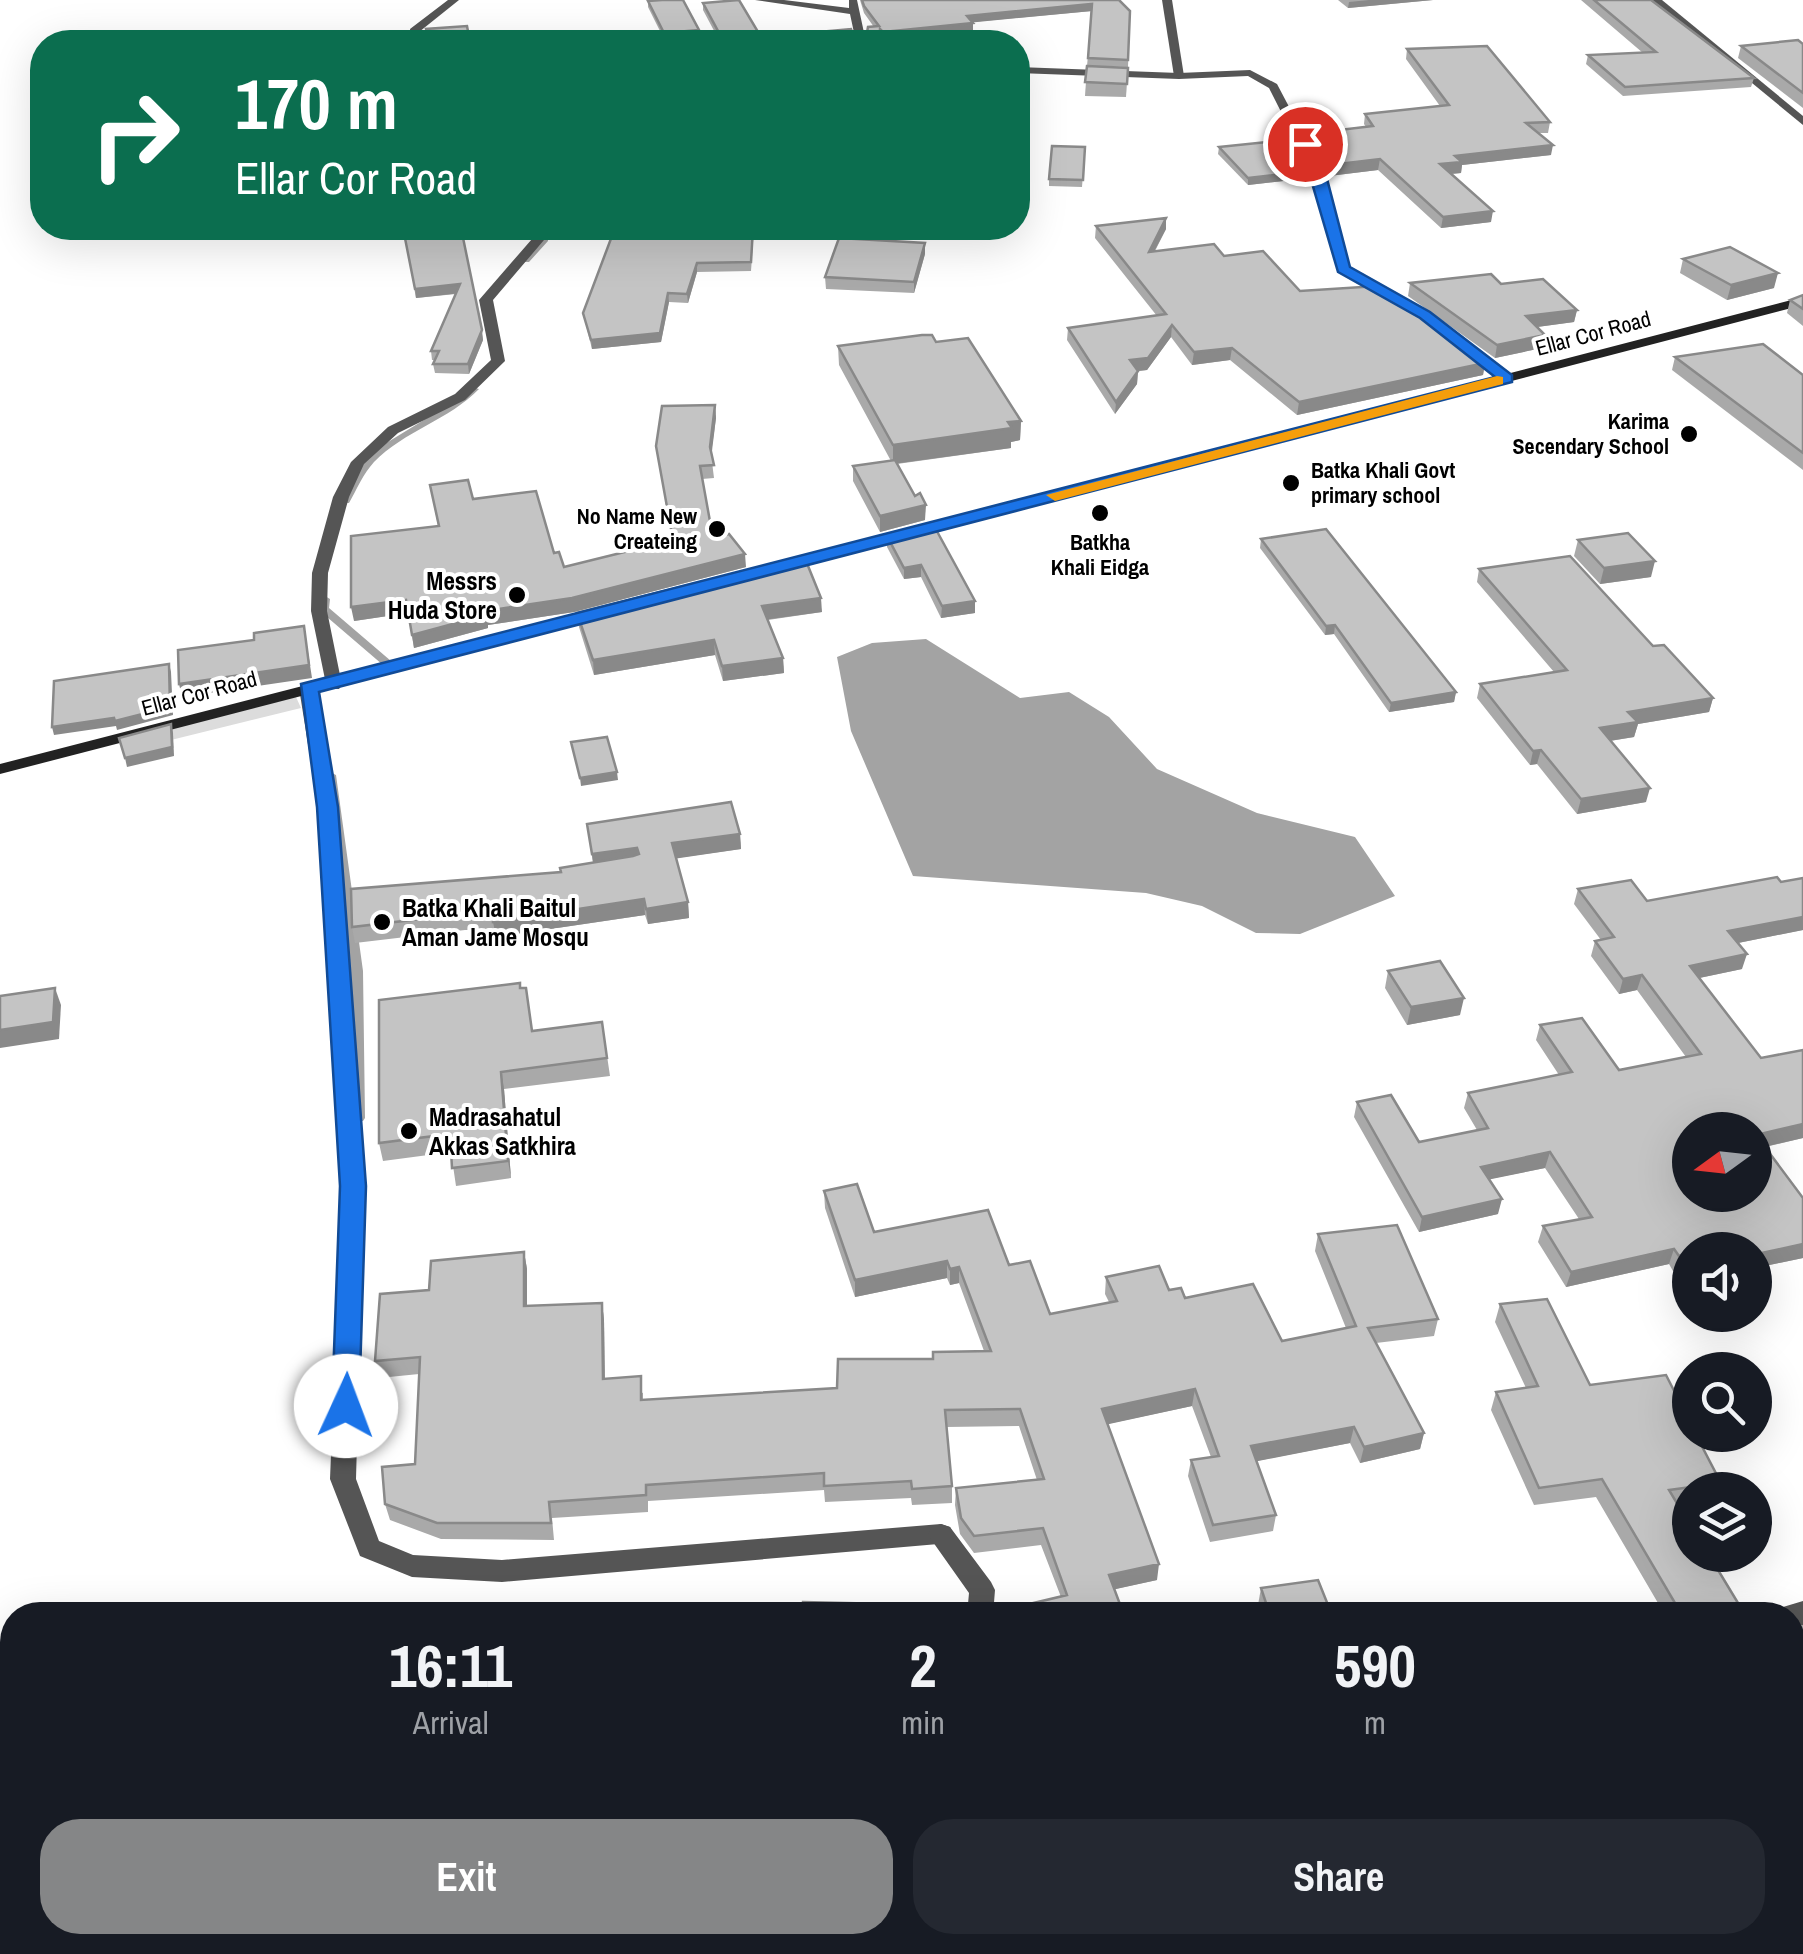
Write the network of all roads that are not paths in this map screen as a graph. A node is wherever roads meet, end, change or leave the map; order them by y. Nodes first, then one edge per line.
1 (454, 0) edge
2 (760, 0) edge
3 (1166, 0) edge
4 (1656, 0) edge
5 (855, 6) edge
6 (414, 30) edge
7 (1030, 70) edge
8 (1179, 76) junction
9 (1803, 122) edge
10 (538, 240) edge
11 (1803, 301) edge
12 (1408, 306) edge
13 (1448, 335) edge
14 (1507, 378) junction
15 (772, 569) edge
16 (620, 609) edge
17 (334, 685) junction
18 (308, 688) junction
19 (0, 768) edge
20 (981, 1602) edge

1 - 6 street
2 - 5 street
3 - 8 street
4 - 9 street
7 - 8 street
8 - 12 street
10 - 17 street
11 - 14 main road, Ellar Cor Road
13 - 14 street
14 - 15 main road, Ellar Cor Road
16 - 17 main road, Ellar Cor Road
17 - 18 main road, Ellar Cor Road
18 - 19 main road, Ellar Cor Road
18 - 20 street

